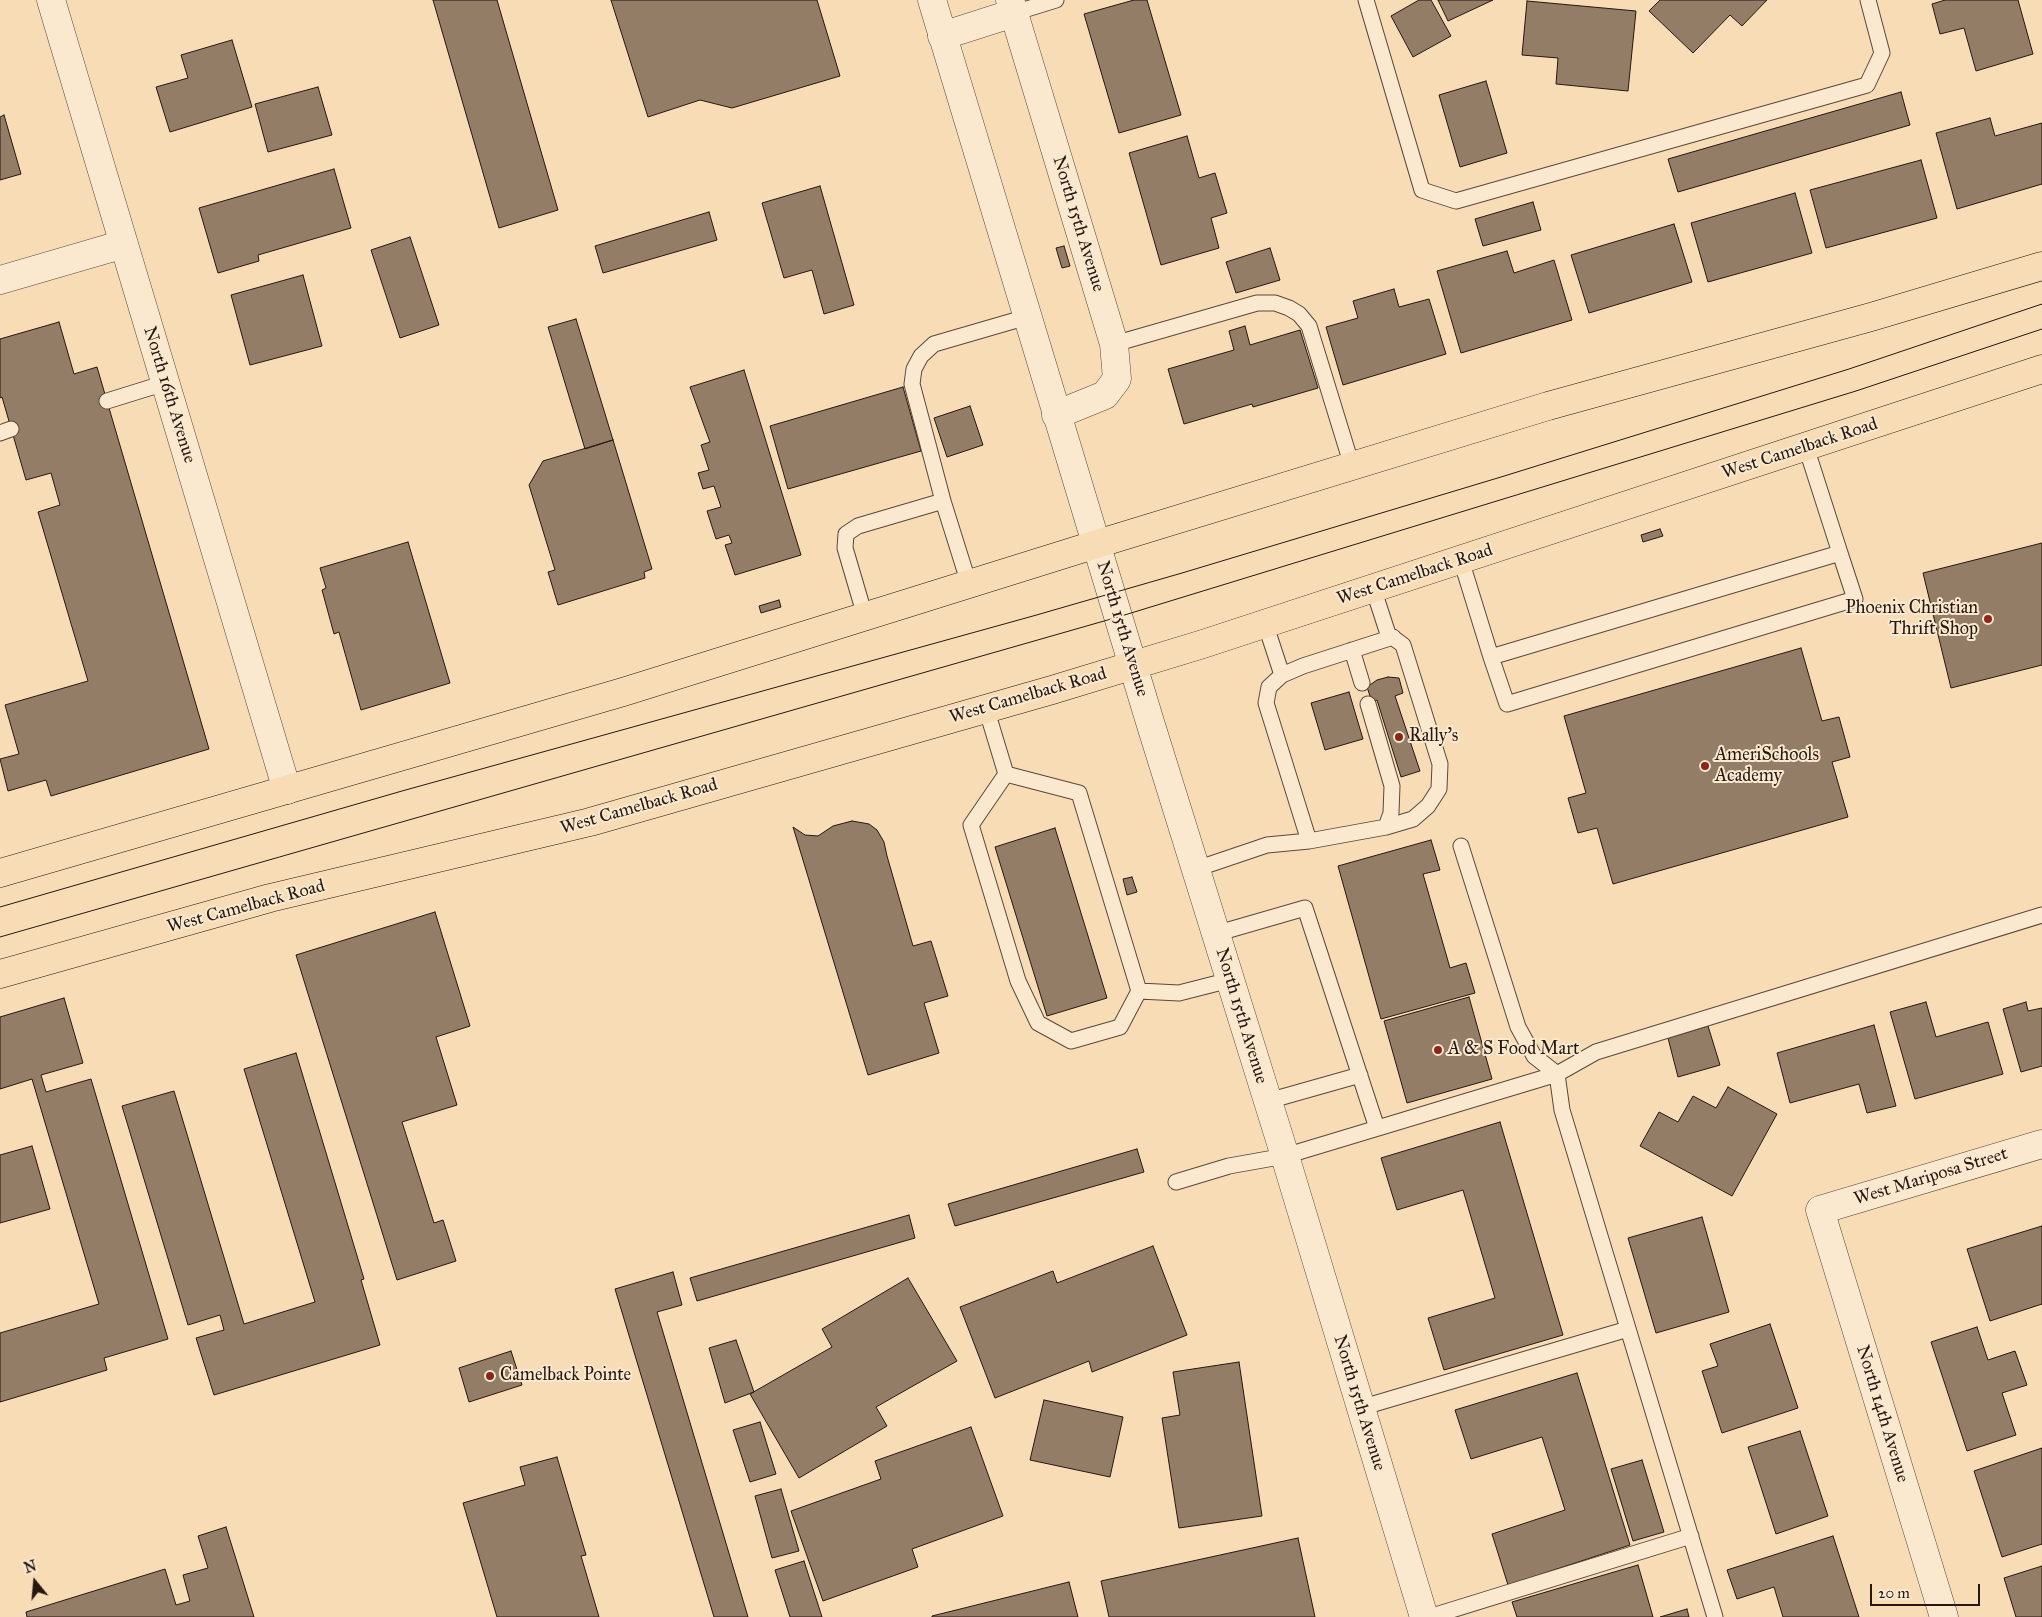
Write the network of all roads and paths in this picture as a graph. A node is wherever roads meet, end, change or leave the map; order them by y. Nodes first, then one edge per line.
1 (51, 0) edge
2 (932, 0) edge
3 (1056, 0) edge
4 (1366, 0) edge
5 (1868, 0) edge
6 (1012, 7) edge
7 (942, 36) junction
8 (124, 244) junction
9 (2042, 266) edge
10 (0, 280) edge
11 (1027, 316) junction
12 (1114, 344) junction
13 (2042, 369) edge
14 (166, 383) junction
15 (107, 401) dead end
16 (1056, 415) junction
17 (1806, 447) junction
18 (1352, 466) junction
19 (943, 501) junction
20 (1097, 544) junction
21 (1840, 553) junction
22 (1461, 560) junction
23 (968, 584) junction
24 (1373, 588) junction
25 (865, 616) junction
26 (1265, 623) junction
27 (1393, 637) junction
28 (1352, 650) junction
29 (1491, 657) junction
30 (1133, 665) junction
31 (1282, 675) junction
32 (1362, 683) dead end
33 (1368, 704) dead end
34 (986, 708) junction
35 (1006, 774) junction
36 (287, 790) junction
37 (1386, 827) junction
38 (1309, 841) junction
39 (1461, 846) dead end
40 (1196, 869) junction
41 (0, 873) edge
42 (2042, 915) edge
43 (1215, 934) junction
44 (0, 974) edge
45 (1230, 980) junction
46 (1139, 991) junction
47 (1558, 1074) junction
48 (1360, 1075) junction
49 (1268, 1101) junction
50 (1377, 1128) junction
51 (2042, 1144) edge
52 (1285, 1156) junction
53 (1176, 1182) dead end
54 (1820, 1210) joint
55 (1628, 1329) junction
56 (1360, 1408) junction
57 (1691, 1536) junction
58 (1424, 1617) edge
59 (1429, 1617) edge
60 (1716, 1617) edge
61 (1944, 1617) edge

1 - 8 street, North 16th Avenue
2 - 7 street, North 15th Avenue
3 - 6 lane
4 - 5 lane
6 - 7 street
6 - 12 street, North 15th Avenue
7 - 11 street, North 15th Avenue
8 - 10 street
8 - 14 street, North 16th Avenue
9 - 18 main road
11 - 16 street, North 15th Avenue
11 - 19 lane
12 - 16 street, North 15th Avenue
12 - 18 lane
13 - 17 main road, West Camelback Road
14 - 15 lane
14 - 36 street, North 16th Avenue
16 - 20 street, North 15th Avenue
17 - 21 lane
17 - 22 main road, West Camelback Road
18 - 20 main road
19 - 23 lane
19 - 25 lane
20 - 23 main road
20 - 30 street, North 15th Avenue
21 - 29 lane
21 - 29 lane
22 - 24 main road, West Camelback Road
22 - 29 lane
23 - 25 main road
24 - 26 main road, West Camelback Road
24 - 27 lane
25 - 36 main road
26 - 30 main road, West Camelback Road
26 - 31 lane
27 - 28 lane
27 - 37 lane
28 - 31 lane
28 - 32 lane
30 - 34 main road, West Camelback Road
30 - 40 street, North 15th Avenue
31 - 38 lane
33 - 37 lane
34 - 35 lane
34 - 44 main road, West Camelback Road
35 - 46 lane
35 - 46 lane
36 - 41 main road
37 - 38 lane
38 - 40 lane
39 - 47 lane
40 - 43 street, North 15th Avenue
42 - 47 lane
43 - 45 street, North 15th Avenue
43 - 48 lane
45 - 46 lane
45 - 49 street, North 15th Avenue
47 - 50 lane
47 - 55 lane
48 - 49 lane
48 - 50 lane
49 - 52 street, North 15th Avenue
50 - 52 lane
51 - 54 street, West Mariposa Street
52 - 53 lane
52 - 56 street, North 15th Avenue
54 - 61 street, North 14th Avenue
55 - 56 lane
55 - 57 lane
56 - 58 street, North 15th Avenue
57 - 59 lane
57 - 60 lane

